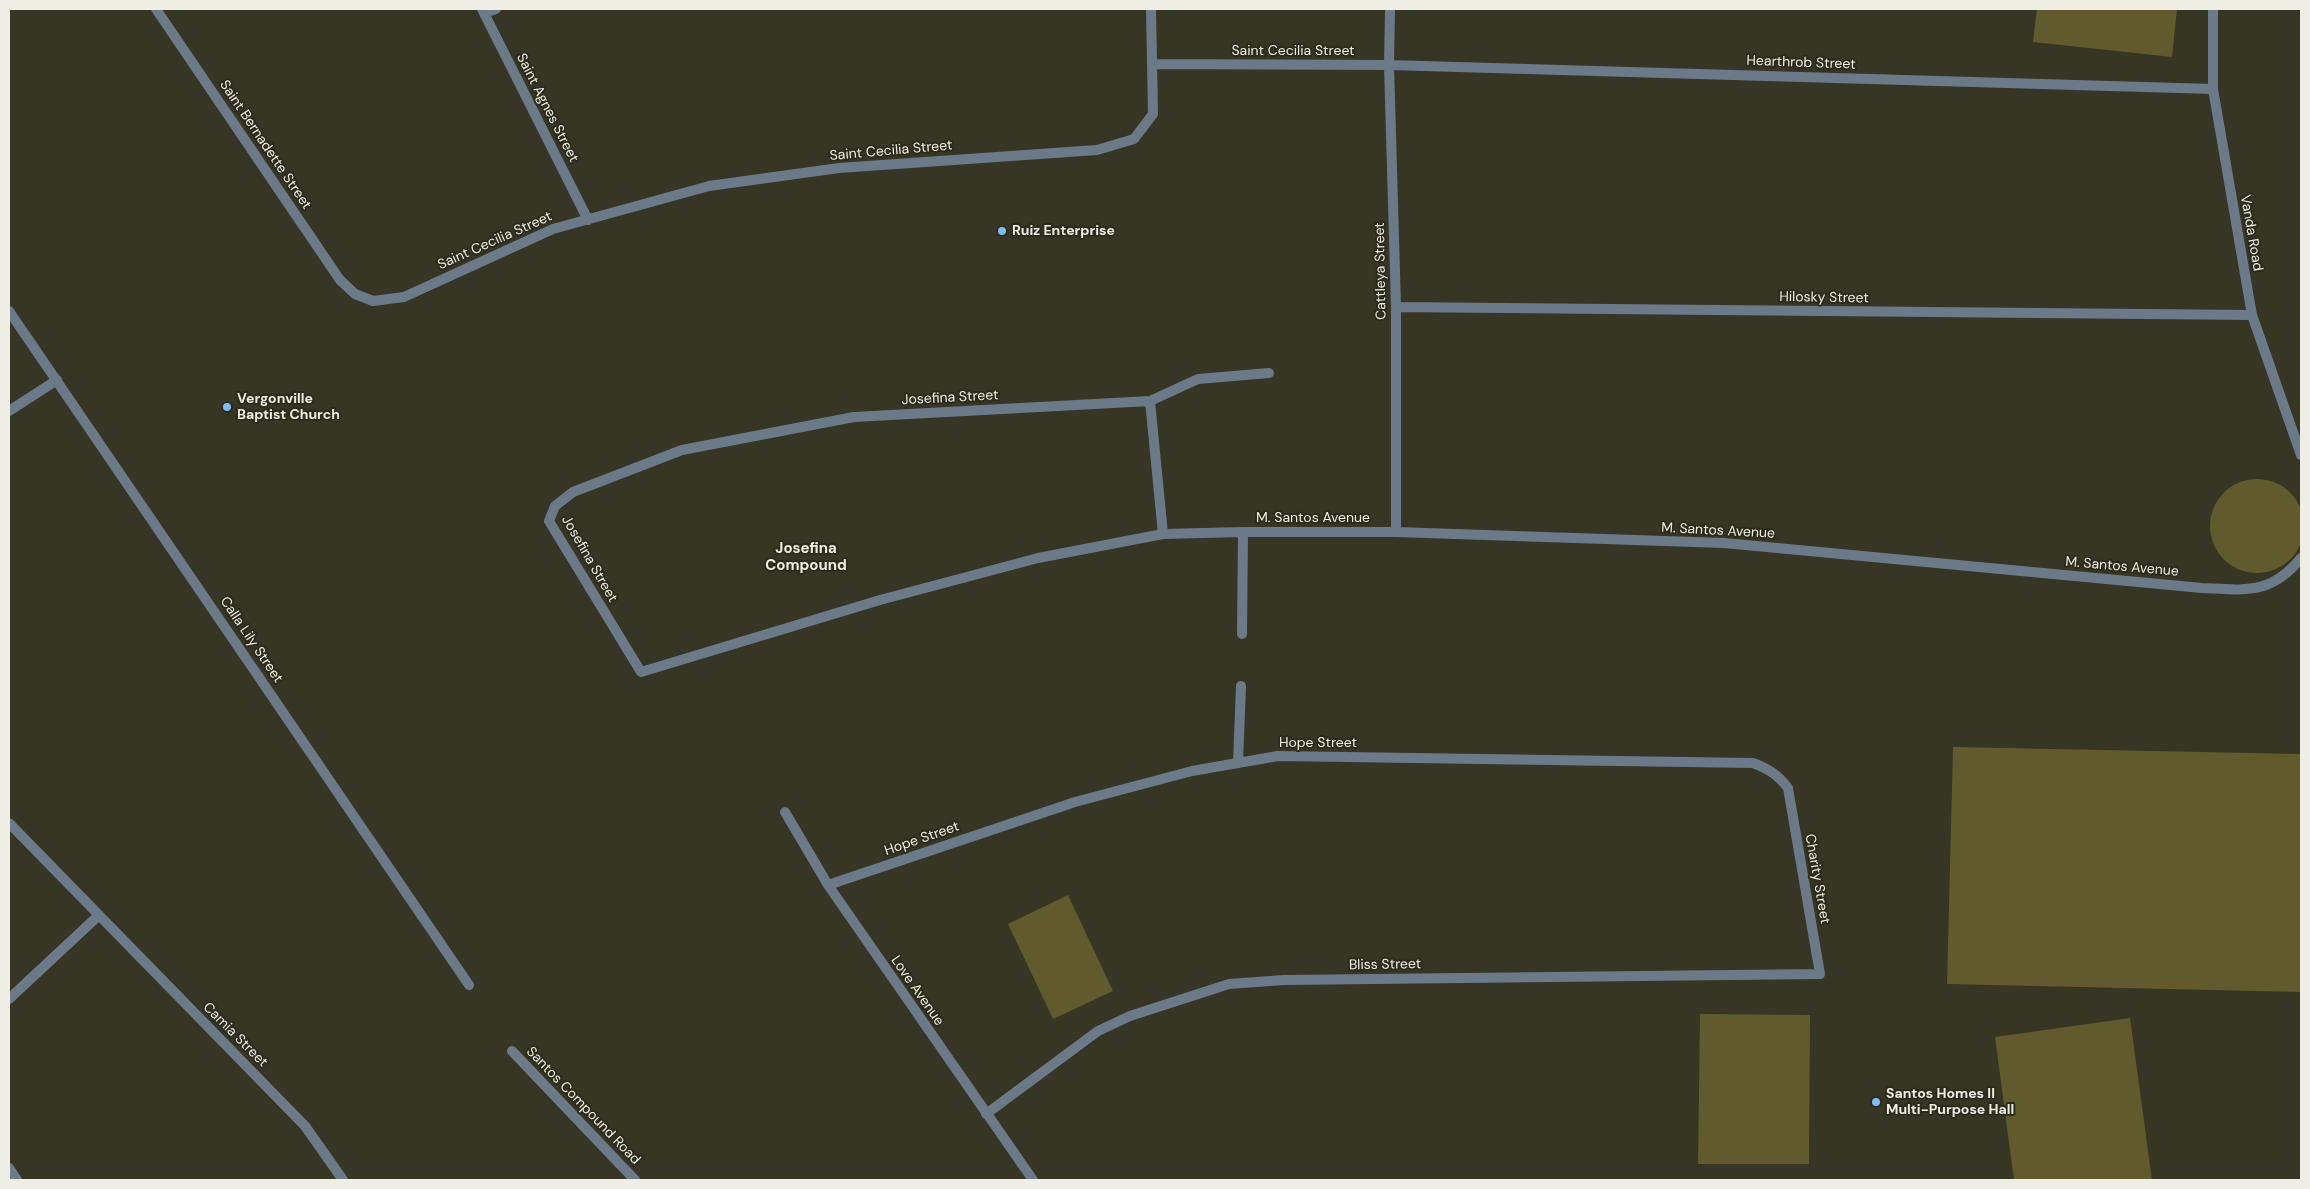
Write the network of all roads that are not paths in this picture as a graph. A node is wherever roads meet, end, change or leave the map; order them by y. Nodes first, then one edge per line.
1 (156, 9) edge
2 (496, 9) edge
3 (1151, 9) edge
4 (1390, 9) edge
5 (2213, 9) edge
6 (483, 11) edge
7 (1152, 64) junction
8 (1389, 65) junction
9 (2213, 89) junction
10 (588, 220) junction
11 (355, 294) joint
12 (1396, 307) junction
13 (9, 311) edge
14 (2252, 315) junction
15 (1269, 373) dead end
16 (57, 380) junction
17 (1150, 401) junction
18 (9, 411) edge
19 (2301, 455) edge
20 (1243, 532) junction
21 (1396, 532) junction
22 (1163, 534) junction
23 (2301, 558) edge
24 (1242, 634) dead end
25 (1241, 686) dead end
26 (1238, 763) junction
27 (1788, 788) joint
28 (785, 812) dead end
29 (9, 823) edge
30 (828, 885) junction
31 (98, 916) junction
32 (1820, 974) joint
33 (470, 985) dead end
34 (9, 999) edge
35 (512, 1051) dead end
36 (986, 1114) junction
37 (9, 1168) edge
38 (17, 1180) edge
39 (343, 1180) edge
40 (635, 1180) edge
41 (1033, 1180) edge

1 - 11 street, Saint Bernadette Street
2 - 6 street
3 - 7 street
4 - 8 street, Cattleya Street
5 - 9 street, Vanda Road
6 - 10 street, Saint Agnes Street
7 - 8 street, Saint Cecilia Street
7 - 10 street, Saint Cecilia Street
8 - 9 street, Hearthrob Street
8 - 12 street, Cattleya Street
9 - 14 street, Vanda Road
10 - 11 street, Saint Cecilia Street
12 - 14 street, Hilosky Street
12 - 21 street, Cattleya Street
13 - 16 street, Calla Lily Street
14 - 19 street, Vanda Road
15 - 17 street, Josefina Street
16 - 18 street
16 - 33 street, Calla Lily Street
17 - 22 street
17 - 22 street, Josefina Street
20 - 21 street, M. Santos Avenue
20 - 22 street, Josefina Street
20 - 24 street, M. Santos Avenue
21 - 23 street, M. Santos Avenue
25 - 26 street
26 - 27 street, Hope Street
26 - 30 street, Hope Street
27 - 32 street, Charity Street
28 - 30 street, Love Avenue
29 - 31 street, Camia Street
30 - 36 street, Love Avenue
31 - 34 street
31 - 39 street, Camia Street
32 - 36 street, Bliss Street
35 - 40 street, Santos Compound Road
36 - 41 street, Love Avenue
37 - 38 street

